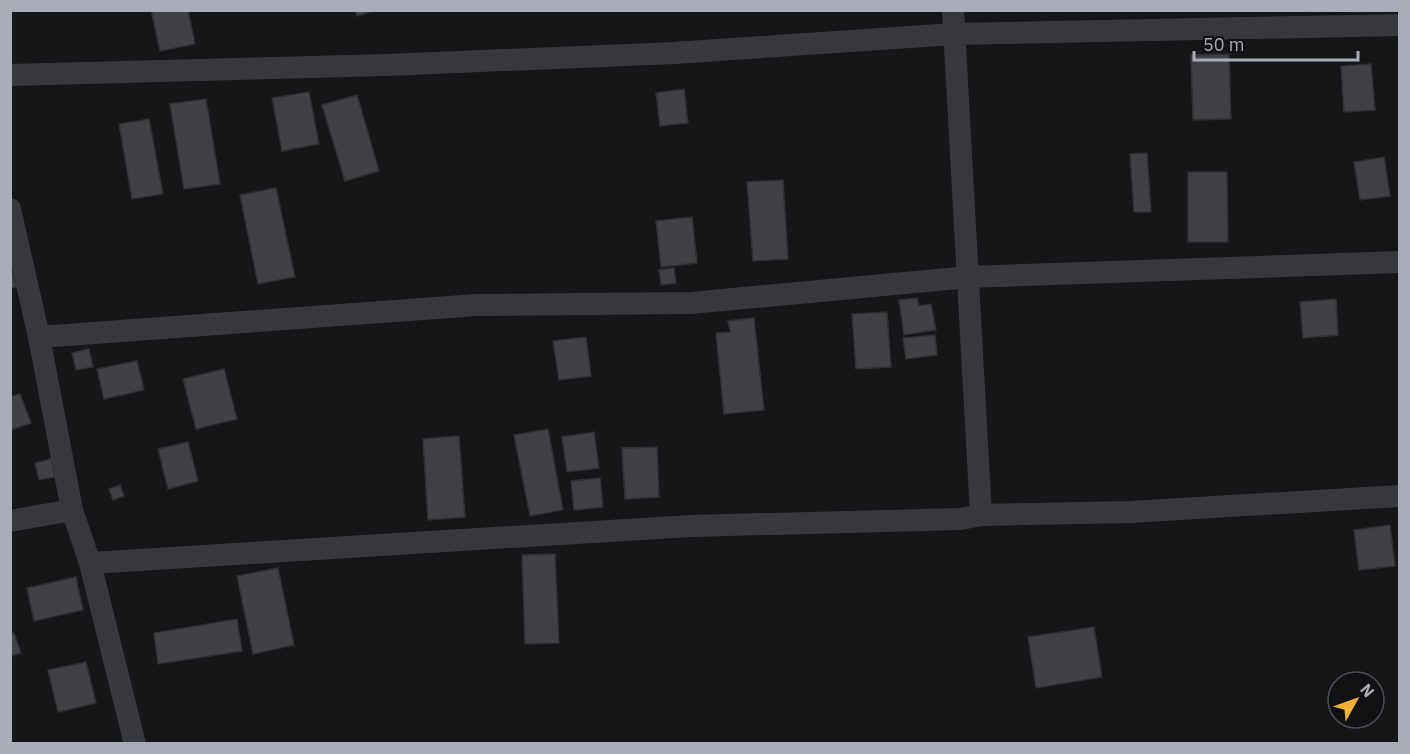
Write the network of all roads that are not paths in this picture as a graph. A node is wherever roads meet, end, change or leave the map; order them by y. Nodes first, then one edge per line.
1 (953, 10) edge
2 (1400, 25) edge
3 (954, 34) junction
4 (10, 75) edge
5 (10, 209) edge
6 (1400, 262) edge
7 (969, 277) junction
8 (39, 337) junction
9 (1400, 496) edge
10 (72, 510) junction
11 (981, 515) junction
12 (10, 521) edge
13 (90, 563) junction
14 (135, 744) edge

1 - 3 street
2 - 3 street
3 - 4 street
3 - 7 street
5 - 8 street
6 - 7 street
7 - 8 street
7 - 11 street
8 - 10 street
9 - 11 street
10 - 12 street
10 - 13 street
11 - 13 street
13 - 14 street

